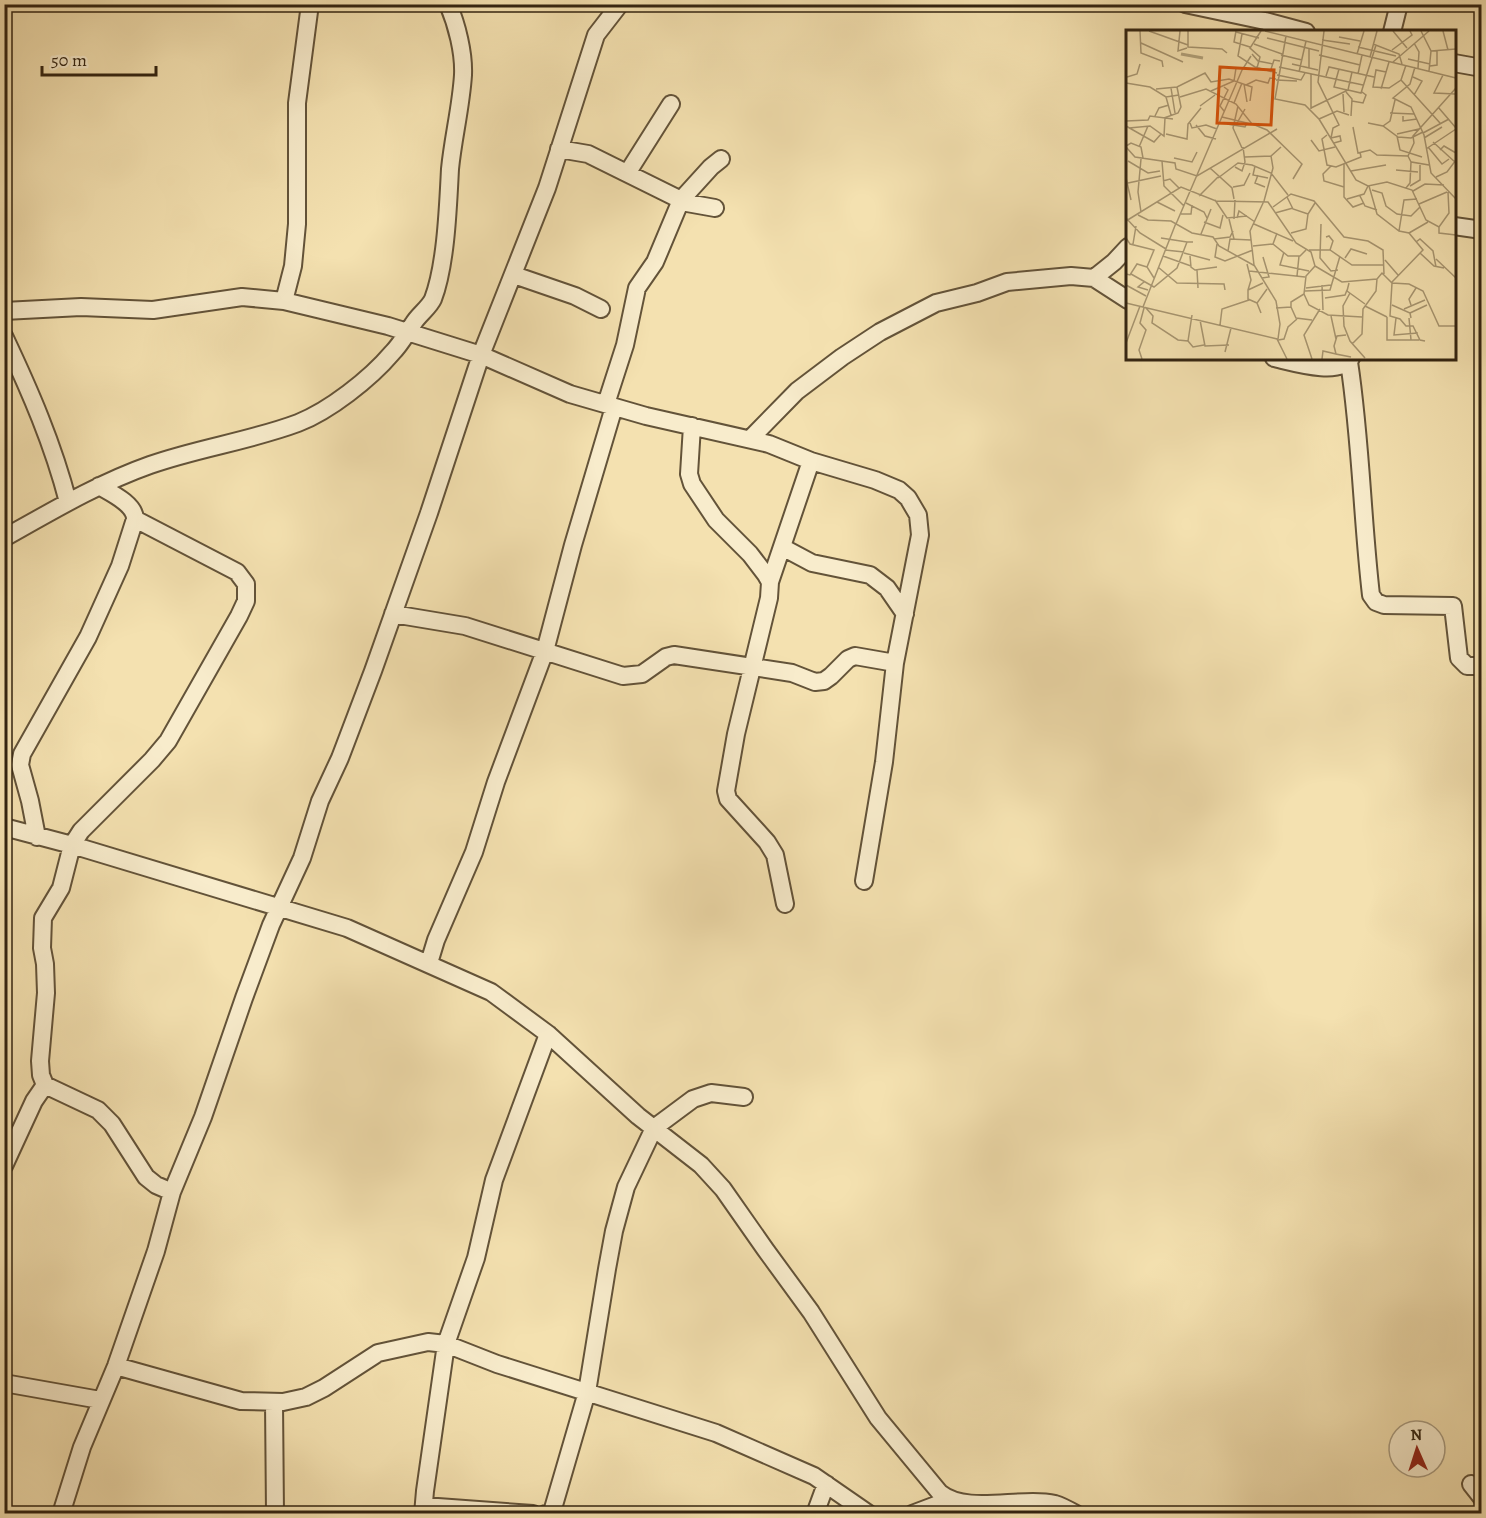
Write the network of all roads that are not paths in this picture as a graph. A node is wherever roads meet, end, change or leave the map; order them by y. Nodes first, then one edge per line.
1 (310, 4) edge
2 (448, 4) edge
3 (620, 4) edge
4 (1185, 4) edge
5 (1399, 4) edge
6 (1264, 26) edge
7 (1292, 30) edge
8 (1392, 30) edge
9 (1456, 63) edge
10 (1482, 68) edge
11 (671, 104) dead end
12 (559, 149) junction
13 (721, 159) dead end
14 (628, 172) junction
15 (681, 200) junction
16 (715, 208) dead end
17 (1456, 226) edge
18 (1482, 230) edge
19 (1126, 249) edge
20 (514, 275) junction
21 (1094, 278) junction
22 (1126, 299) edge
23 (284, 301) junction
24 (601, 309) dead end
25 (4, 311) edge
26 (409, 333) junction
27 (4, 336) edge
28 (480, 355) junction
29 (1284, 360) edge
30 (1350, 360) edge
31 (610, 405) junction
32 (692, 426) junction
33 (750, 439) junction
34 (811, 461) junction
35 (99, 486) junction
36 (68, 502) junction
37 (135, 519) junction
38 (4, 538) edge
39 (782, 547) junction
40 (770, 582) junction
41 (393, 614) junction
42 (905, 614) junction
43 (545, 651) junction
44 (895, 663) junction
45 (752, 666) junction
46 (1482, 666) edge
47 (4, 827) edge
48 (37, 837) junction
49 (72, 845) junction
50 (864, 881) dead end
51 (785, 904) dead end
52 (280, 908) junction
53 (429, 963) junction
54 (548, 1034) junction
55 (45, 1085) junction
56 (744, 1097) dead end
57 (654, 1128) junction
58 (9, 1144) edge
59 (4, 1166) edge
60 (172, 1191) junction
61 (446, 1344) junction
62 (116, 1366) junction
63 (4, 1383) edge
64 (587, 1392) junction
65 (100, 1400) junction
66 (274, 1402) junction
67 (826, 1484) junction
68 (1470, 1484) dead end
69 (1482, 1498) edge
70 (949, 1500) junction
71 (423, 1510) edge
72 (61, 1514) edge
73 (274, 1514) edge
74 (533, 1514) edge
75 (545, 1514) edge
76 (815, 1514) edge
77 (869, 1514) edge
78 (912, 1514) edge
79 (1076, 1514) edge

1 - 23 street
2 - 26 street
3 - 12 street
4 - 6 street
5 - 8 street
6 - 7 street
9 - 10 street
11 - 14 street
12 - 14 street
12 - 20 street
13 - 15 street
14 - 15 street
15 - 16 street
15 - 31 street
17 - 18 street
19 - 21 street
20 - 24 street
20 - 28 street
21 - 22 street
21 - 33 street
23 - 25 street
23 - 26 street
26 - 28 street
26 - 35 street
27 - 36 street
28 - 31 street
28 - 41 street
29 - 30 street
30 - 46 street
31 - 32 street
31 - 43 street
32 - 33 street
32 - 40 street
33 - 34 street
34 - 39 street
34 - 42 street
35 - 36 street
35 - 37 street
36 - 38 street
37 - 48 street
37 - 49 street
39 - 40 street
39 - 42 street
40 - 45 street
41 - 43 street
41 - 52 street
42 - 44 street
43 - 45 street
43 - 53 street
44 - 45 street
44 - 50 street
45 - 51 street
47 - 48 street
48 - 49 street
49 - 52 street
49 - 55 street
52 - 53 street
52 - 60 street
53 - 54 street
54 - 57 street
54 - 61 street
55 - 58 street
55 - 60 street
56 - 57 street
57 - 64 street
57 - 70 street
58 - 59 street
60 - 62 street
61 - 64 street
61 - 66 street
61 - 71 street
62 - 65 street
62 - 66 street
63 - 65 street
64 - 67 street
64 - 75 street
65 - 72 street
66 - 73 street
67 - 76 street
67 - 77 street
68 - 69 street
70 - 78 street
70 - 79 street
71 - 74 street

